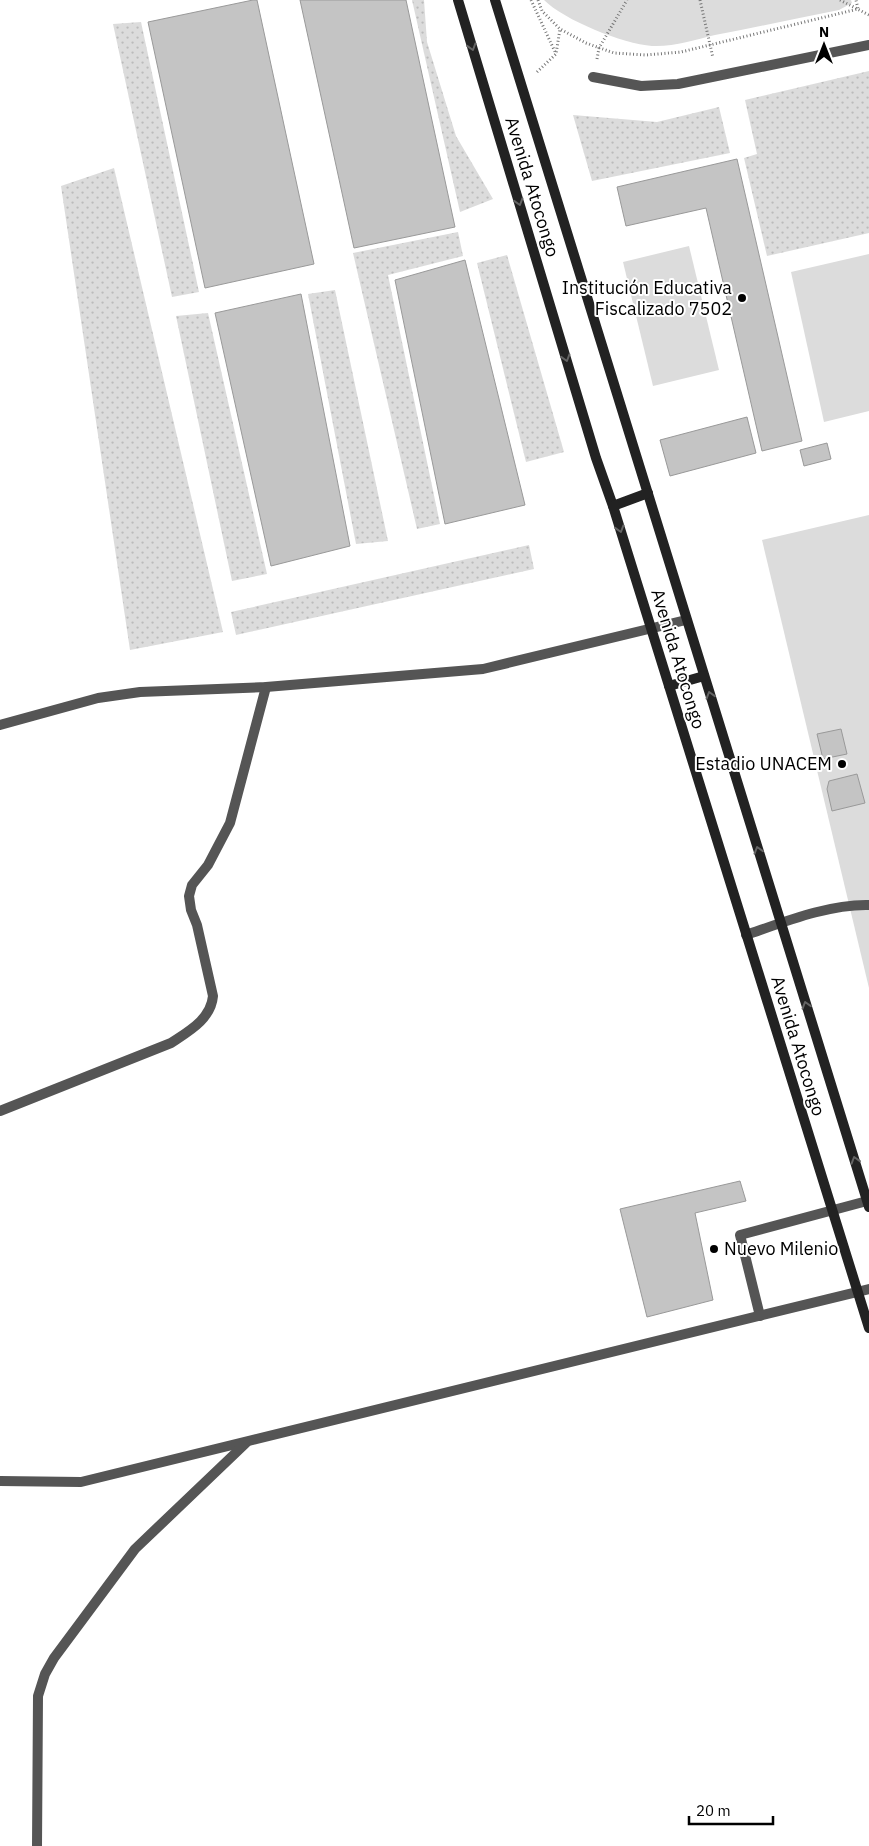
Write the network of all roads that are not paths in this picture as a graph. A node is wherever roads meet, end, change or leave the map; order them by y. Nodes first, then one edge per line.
1 (458, 0) edge
2 (495, 0) edge
3 (869, 45) edge
4 (593, 77) road end
5 (648, 493) junction
6 (613, 506) junction
7 (686, 620) junction
8 (651, 629) junction
9 (704, 676) junction
10 (669, 686) junction
11 (266, 687) junction
12 (0, 725) edge
13 (869, 905) edge
14 (780, 923) junction
15 (746, 935) junction
16 (0, 1111) edge
17 (868, 1204) edge
18 (832, 1209) junction
19 (869, 1289) edge
20 (858, 1292) junction
21 (760, 1316) junction
22 (869, 1328) edge
23 (247, 1442) junction
24 (0, 1481) edge
25 (37, 1846) edge

1 -> 6 main road, Avenida Atocongo
2 - 5 main road, Avenida Atocongo
3 - 4 street
5 - 6 main road
5 - 7 main road, Avenida Atocongo
6 -> 8 main road, Avenida Atocongo
7 - 8 street
7 - 9 main road, Avenida Atocongo
8 - 10 main road, Avenida Atocongo
8 - 11 street
9 - 10 main road
14 -> 9 main road, Avenida Atocongo
10 - 15 main road, Avenida Atocongo
11 - 12 street
11 - 16 street
13 - 14 street
14 - 15 street
17 -> 14 main road, Avenida Atocongo
15 - 18 main road, Avenida Atocongo
17 - 18 street
18 - 20 main road, Avenida Atocongo
18 - 21 street
19 - 20 street
20 - 21 street
20 - 22 main road, Avenida Atocongo
21 - 23 street
23 - 24 street
23 - 25 street

